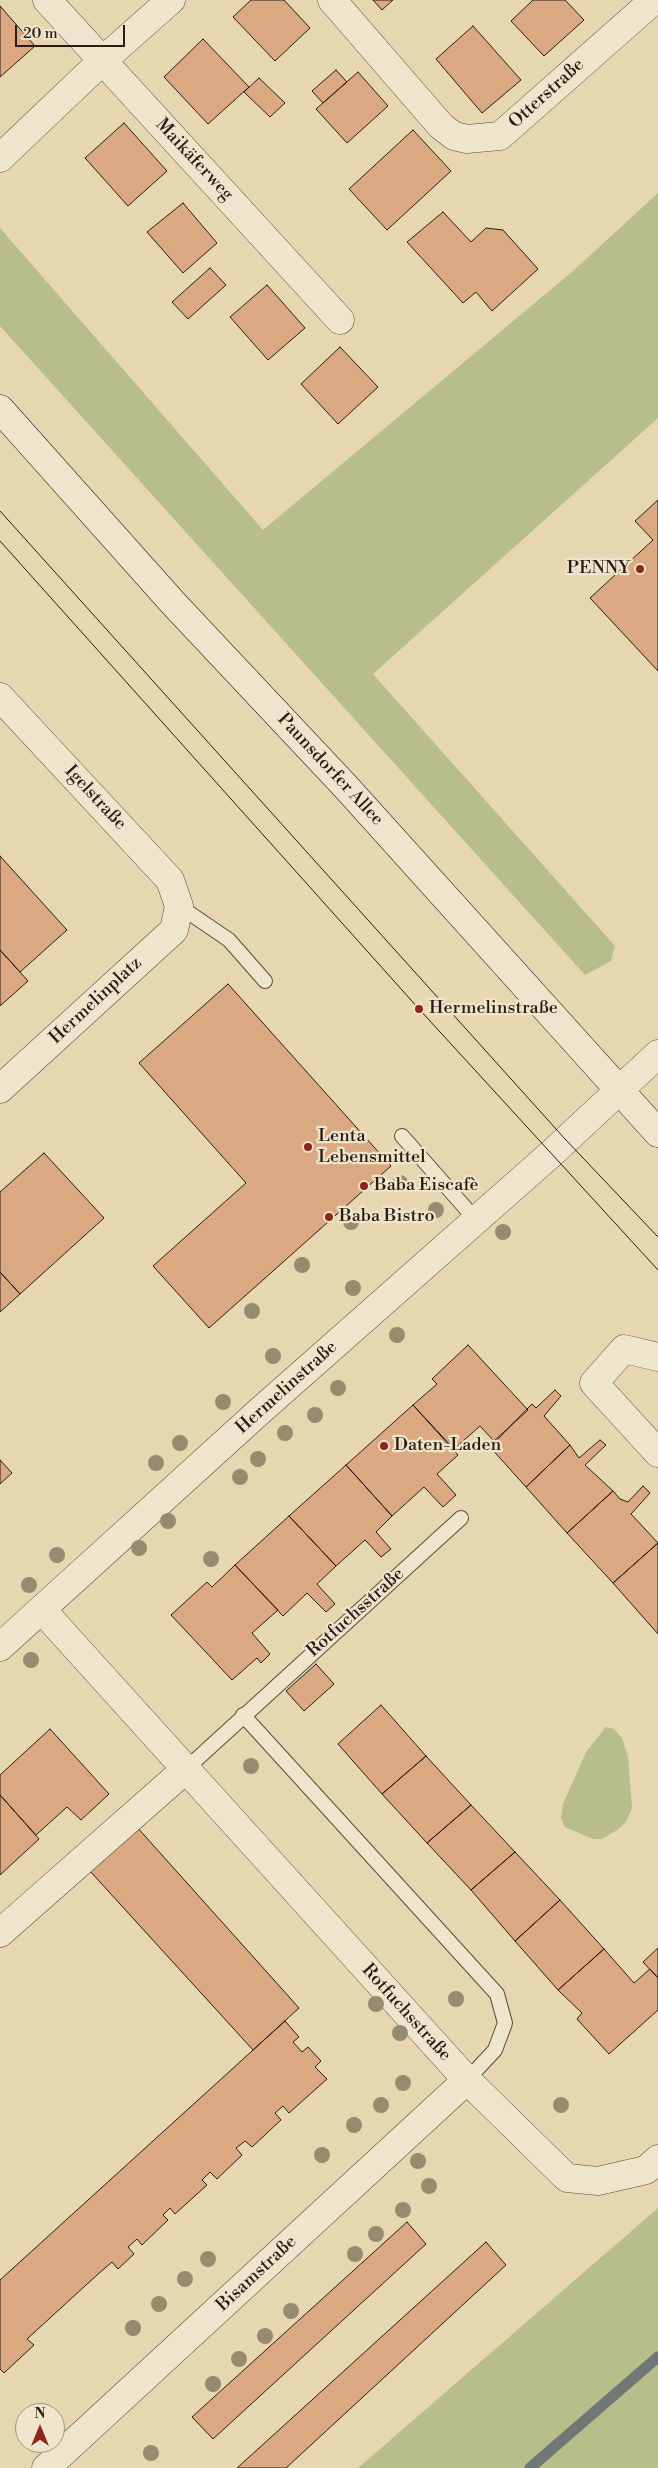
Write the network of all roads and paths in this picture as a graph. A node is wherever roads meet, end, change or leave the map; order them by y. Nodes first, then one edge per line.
1 (47, 0) edge
2 (171, 0) edge
3 (332, 0) edge
4 (654, 0) edge
5 (102, 60) junction
6 (0, 158) edge
7 (340, 320) dead end
8 (0, 409) edge
9 (0, 697) edge
10 (179, 906) junction
11 (265, 981) dead end
12 (658, 1054) edge
13 (0, 1089) edge
14 (618, 1089) junction
15 (658, 1133) edge
16 (402, 1136) dead end
17 (476, 1220) junction
18 (658, 1357) edge
19 (658, 1453) edge
20 (462, 1518) dead end
21 (42, 1610) junction
22 (0, 1647) edge
23 (243, 1715) junction
24 (186, 1769) junction
25 (0, 1933) edge
26 (467, 2080) junction
27 (658, 2159) edge
28 (46, 2468) edge

1 - 5 street, Maikäferweg
2 - 5 street
3 - 4 street, Otterstraße
5 - 6 street
5 - 7 street, Maikäferweg
8 - 14 street, Paunsdorfer Allee
9 - 10 street, Igelstraße
10 - 11 lane
10 - 13 street, Hermelinplatz
12 - 14 street, Hermelinstraße
14 - 15 street, Paunsdorfer Allee
14 - 17 street, Hermelinstraße
16 - 17 lane
17 - 21 street, Hermelinstraße
18 - 19 street
20 - 23 lane, Rotfuchsstraße
21 - 22 street, Hermelinstraße
21 - 24 street, Rotfuchsstraße
23 - 24 lane, Rotfuchsstraße
23 - 26 lane
24 - 25 street, Rotfuchsstraße
24 - 26 street, Rotfuchsstraße
26 - 27 street, Rotfuchsstraße
26 - 28 street, Bisamstraße

